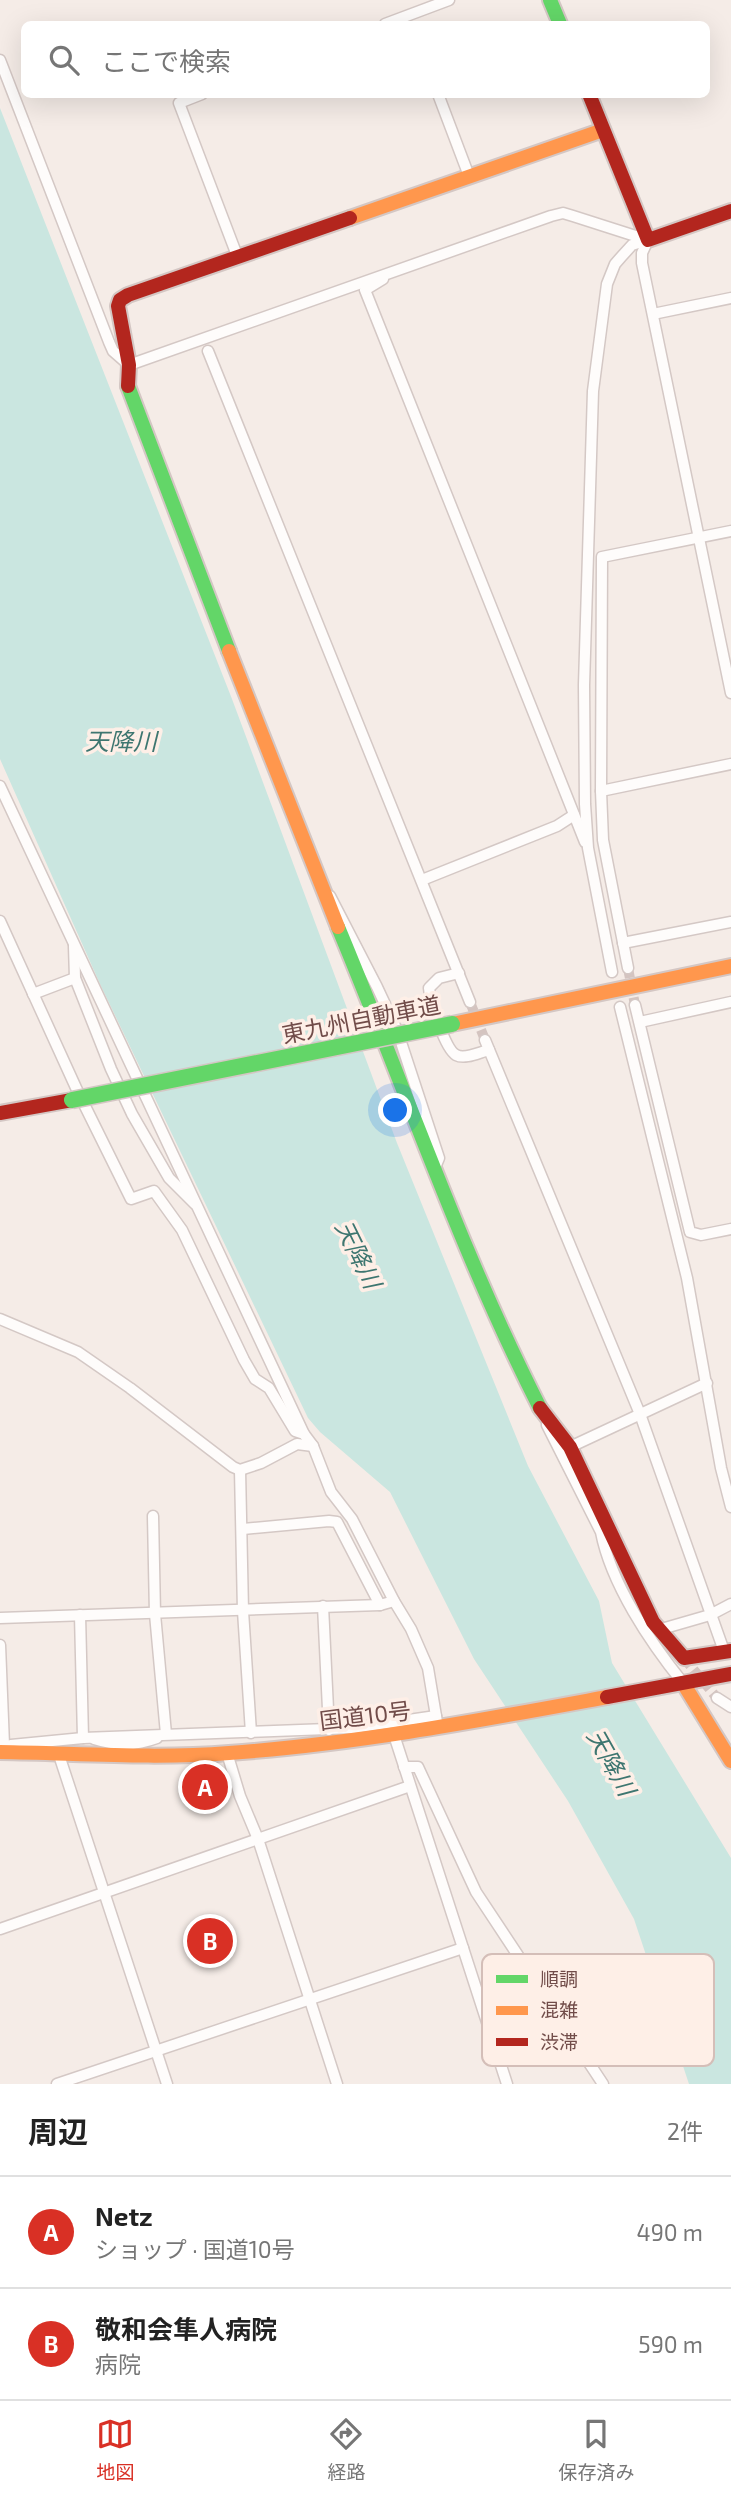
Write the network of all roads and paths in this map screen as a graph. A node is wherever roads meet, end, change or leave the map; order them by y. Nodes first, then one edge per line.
1 (449, 0) edge
2 (550, 0) edge
3 (409, 20) edge
4 (559, 21) edge
5 (0, 60) edge
6 (192, 98) edge
7 (440, 98) edge
8 (591, 98) edge
9 (603, 130) junction
10 (469, 176) junction
11 (731, 211) edge
12 (648, 240) junction
13 (238, 258) junction
14 (398, 269) junction
15 (731, 298) edge
16 (653, 314) junction
17 (208, 351) dead end
18 (129, 365) junction
19 (731, 531) edge
20 (699, 537) junction
21 (731, 693) edge
22 (731, 764) edge
23 (0, 786) edge
24 (601, 791) junction
25 (573, 815) junction
26 (588, 848) junction
27 (422, 880) junction
28 (0, 921) edge
29 (731, 922) edge
30 (74, 940) junction
31 (623, 943) junction
32 (731, 966) edge
33 (628, 968) tunnel mouth
34 (612, 972) dead end
35 (459, 973) junction
36 (75, 978) junction
37 (33, 994) junction
38 (470, 1002) tunnel mouth
39 (731, 1002) edge
40 (640, 1022) junction
41 (0, 1113) edge
42 (201, 1209) junction
43 (731, 1228) edge
44 (0, 1319) edge
45 (707, 1383) junction
46 (540, 1408) junction
47 (640, 1414) junction
48 (304, 1434) junction
49 (313, 1446) junction
50 (570, 1447) junction
51 (726, 1467) edge
52 (240, 1470) junction
53 (731, 1507) edge
54 (153, 1516) dead end
55 (243, 1529) junction
56 (394, 1601) junction
57 (731, 1604) edge
58 (380, 1605) junction
59 (323, 1606) junction
60 (243, 1611) junction
61 (155, 1614) junction
62 (80, 1615) junction
63 (710, 1615) junction
64 (0, 1618) edge
65 (650, 1628) junction
66 (0, 1645) edge
67 (727, 1651) edge
68 (731, 1674) edge
69 (683, 1683) junction
70 (717, 1698) tunnel mouth
71 (731, 1707) edge
72 (443, 1723) junction
73 (329, 1730) junction
74 (251, 1733) junction
75 (166, 1734) junction
76 (394, 1735) junction
77 (83, 1738) junction
78 (1, 1747) edge
79 (127, 1750) junction
80 (58, 1752) junction
81 (227, 1753) junction
82 (731, 1761) edge
83 (404, 1766) junction
84 (410, 1786) junction
85 (258, 1839) junction
86 (104, 1893) junction
87 (0, 1929) edge
88 (463, 1948) junction
89 (518, 1954) edge
90 (309, 1999) junction
91 (482, 2007) edge
92 (156, 2051) junction
93 (501, 2066) edge
94 (591, 2066) edge
95 (57, 2084) edge
96 (167, 2084) edge
97 (337, 2084) edge
98 (507, 2084) edge
99 (603, 2084) edge

1 - 3 street
2 - 4 main road
5 - 18 street
6 - 13 street
7 - 10 street
8 - 9 main road
9 - 10 main road
9 - 12 main road
10 - 13 main road
11 - 12 main road
12 - 14 street
12 - 16 street
12 - 26 street
13 - 18 main road
14 - 18 street
14 - 25 street
15 - 16 street
16 - 20 street
17 - 27 street
18 - 46 main road
19 - 20 street
20 - 21 street
20 - 24 street
22 - 24 street
23 - 30 street
24 - 31 street
25 - 26 street
25 - 27 street
26 - 34 street
27 - 35 street
28 - 37 street
29 - 31 street
30 - 36 street
30 - 42 street
31 - 33 street
32 - 41 main road, 東九州自動車道, bridge
35 - 38 street
35 - 47 street
36 - 37 street
36 - 42 street
37 - 48 street
39 - 40 street
40 - 43 street
40 - 45 street
42 - 48 street
44 - 52 street
45 - 47 street
45 - 51 street
46 - 50 main road
46 - 65 street
47 - 50 street
47 - 63 street
48 - 49 street
49 - 52 street
49 - 56 street
50 - 65 main road
51 - 53 street
52 - 55 street
54 - 61 street
55 - 58 street
55 - 60 street
56 - 58 street
56 - 72 street
57 - 63 street
58 - 59 street
59 - 60 street
59 - 73 street
60 - 61 street
60 - 74 street
61 - 62 street
61 - 75 street
62 - 64 street
62 - 77 street
63 - 65 street
63 - 67 street
65 - 67 main road
65 - 69 street
66 - 78 street
68 - 69 main road, 国道10号
69 - 72 main road, 国道10号
69 - 82 main road
70 - 71 street
72 - 73 street
72 - 76 main road, 国道10号
73 - 74 street
74 - 75 street
75 - 77 street
75 - 79 street
76 - 81 main road, 国道10号
76 - 83 street
77 - 78 street
77 - 79 street
78 - 80 main road, 国道10号
79 - 80 main road, 国道10号
79 - 81 main road, 国道10号
80 - 86 street
81 - 85 street
83 - 84 street
83 - 89 street
84 - 85 street
84 - 88 street
85 - 86 street
85 - 90 street
86 - 87 street
86 - 92 street
88 - 90 street
88 - 91 street
90 - 92 street
90 - 97 street
92 - 95 street
92 - 96 street
93 - 98 street
94 - 99 street

